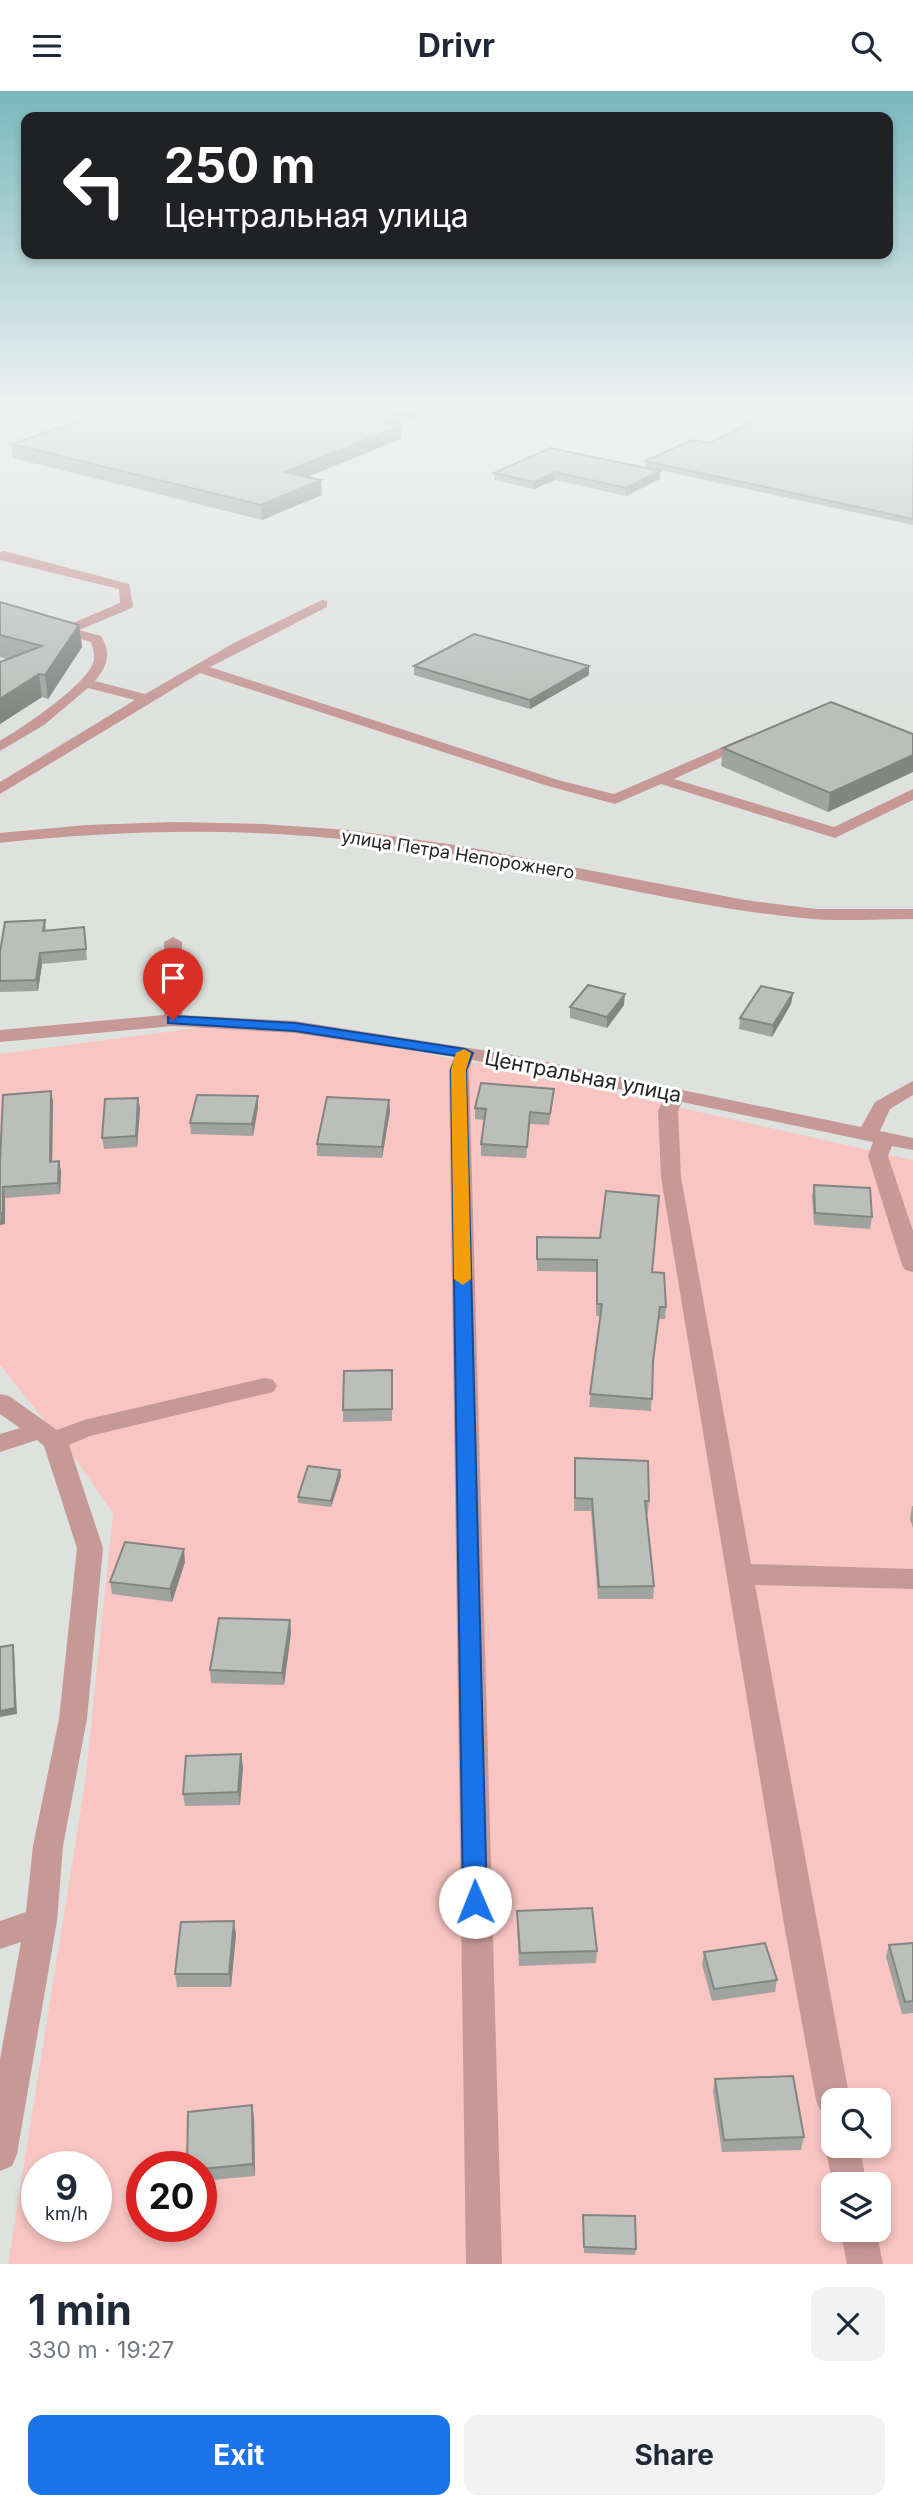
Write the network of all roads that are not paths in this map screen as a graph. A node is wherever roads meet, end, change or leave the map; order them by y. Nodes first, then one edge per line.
1 (0, 556) edge
2 (322, 604) dead end
3 (0, 611) edge
4 (68, 630) junction
5 (199, 668) junction
6 (86, 683) junction
7 (145, 698) junction
8 (757, 736) edge
9 (0, 747) edge
10 (660, 779) junction
11 (0, 789) edge
12 (913, 794) edge
13 (0, 824) edge
14 (32, 834) junction
15 (0, 838) edge
16 (913, 914) edge
17 (173, 942) dead end
18 (173, 1020) junction
19 (0, 1036) edge
20 (465, 1053) junction
21 (913, 1087) edge
22 (676, 1094) junction
23 (876, 1136) junction
24 (913, 1144) edge
25 (913, 1265) edge
26 (265, 1386) dead end
27 (0, 1402) edge
28 (47, 1436) junction
29 (0, 1443) edge
30 (741, 1573) junction
31 (913, 1579) edge
32 (41, 1921) junction
33 (0, 1935) edge
34 (831, 2088) edge
35 (0, 2154) edge
36 (861, 2242) edge
37 (484, 2264) edge
38 (865, 2264) edge

1 - 4 street
2 - 5 street
3 - 4 street
4 - 6 street
5 - 7 street
5 - 10 street
6 - 7 street
6 - 9 street
7 - 11 street
8 - 10 street
10 - 12 street
13 - 14 street
14 - 15 street, улица Петра Непорожнего
14 - 16 street, улица Петра Непорожнего
17 - 18 street
18 - 19 street, Центральная улица
18 - 20 street, Центральная улица
20 - 22 street, Центральная улица
20 - 37 street
21 - 23 street
22 - 23 street, Центральная улица
22 - 30 street
23 - 24 street, Центральная улица
23 - 25 street
26 - 28 street
27 - 28 street
28 - 29 street
28 - 32 street
30 - 31 street
30 - 34 street
32 - 33 street
32 - 35 street
36 - 38 street

